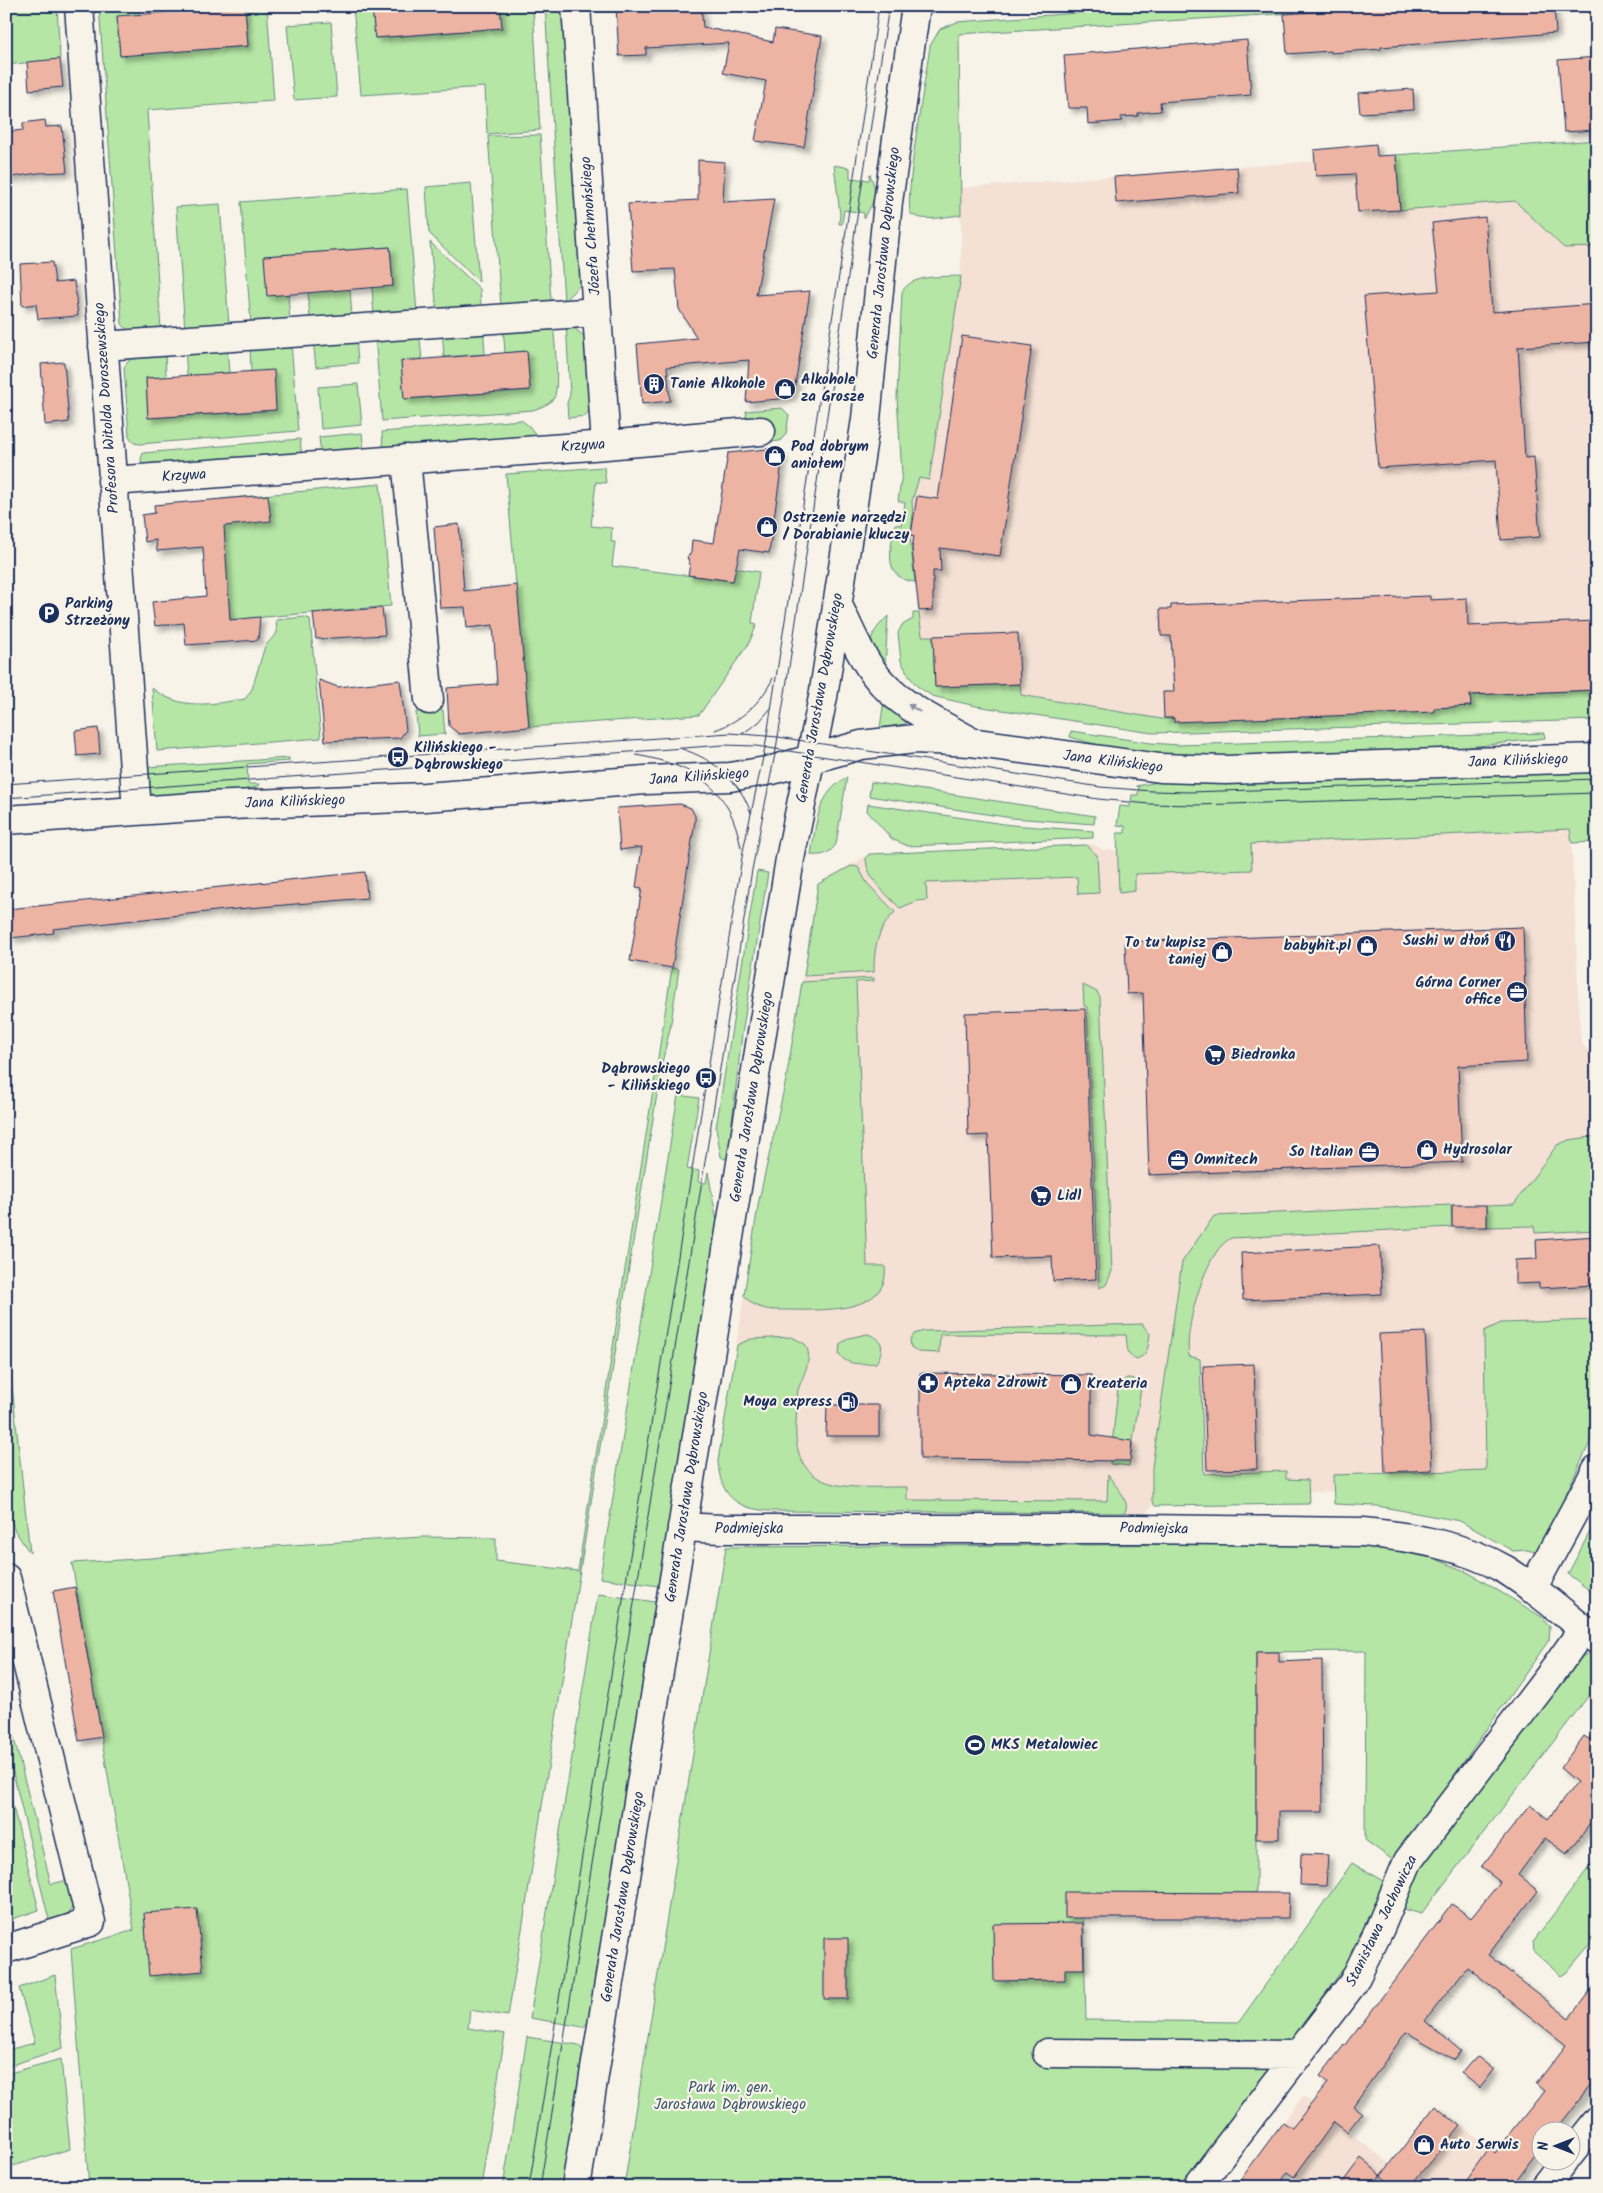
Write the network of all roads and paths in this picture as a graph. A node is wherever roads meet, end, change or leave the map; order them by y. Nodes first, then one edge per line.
1 (79, 6) edge
2 (576, 6) edge
3 (916, 6) edge
4 (597, 312) junction
5 (103, 346) junction
6 (761, 431) dead end
7 (606, 445) junction
8 (406, 459) junction
9 (112, 481) junction
10 (837, 603) junction
11 (429, 700) dead end
12 (970, 742) junction
13 (1597, 758) edge
14 (811, 759) junction
15 (136, 811) junction
16 (6, 820) edge
17 (1597, 1469) edge
18 (682, 1527) junction
19 (6, 1578) edge
20 (1532, 1589) junction
21 (1590, 1635) edge
22 (6, 1949) edge
23 (1047, 2053) dead end
24 (1299, 2055) junction
25 (1597, 2120) edge
26 (1580, 2141) edge
27 (1558, 2170) edge
28 (1546, 2186) edge
29 (576, 2187) edge
30 (1197, 2187) edge

1 - 5 street, Profesora Witolda Doroszewskiego
2 - 4 street, Józefa Chełmońskiego
3 - 10 street, Generała Jarosława Dąbrowskiego
4 - 5 street
4 - 7 street, Józefa Chełmońskiego
5 - 9 street, Profesora Witolda Doroszewskiego
6 - 7 street, Krzywa
7 - 8 street, Krzywa
8 - 9 street, Krzywa
8 - 11 street
9 - 15 street, Profesora Witolda Doroszewskiego
12 -> 10 street
10 - 14 street, Generała Jarosława Dąbrowskiego
12 - 13 street, Jana Kilińskiego
12 - 14 street, Jana Kilińskiego
14 - 15 street, Jana Kilińskiego
14 - 18 street, Generała Jarosława Dąbrowskiego
15 - 16 street, Jana Kilińskiego
17 - 20 street
18 - 20 street, Podmiejska
18 - 29 street, Generała Jarosława Dąbrowskiego
19 - 22 street
20 - 21 street, Podmiejska
21 - 24 street, Stanisława Jachowicza
23 - 24 street
24 - 30 street, Stanisława Jachowicza
25 - 26 street
27 - 28 street

